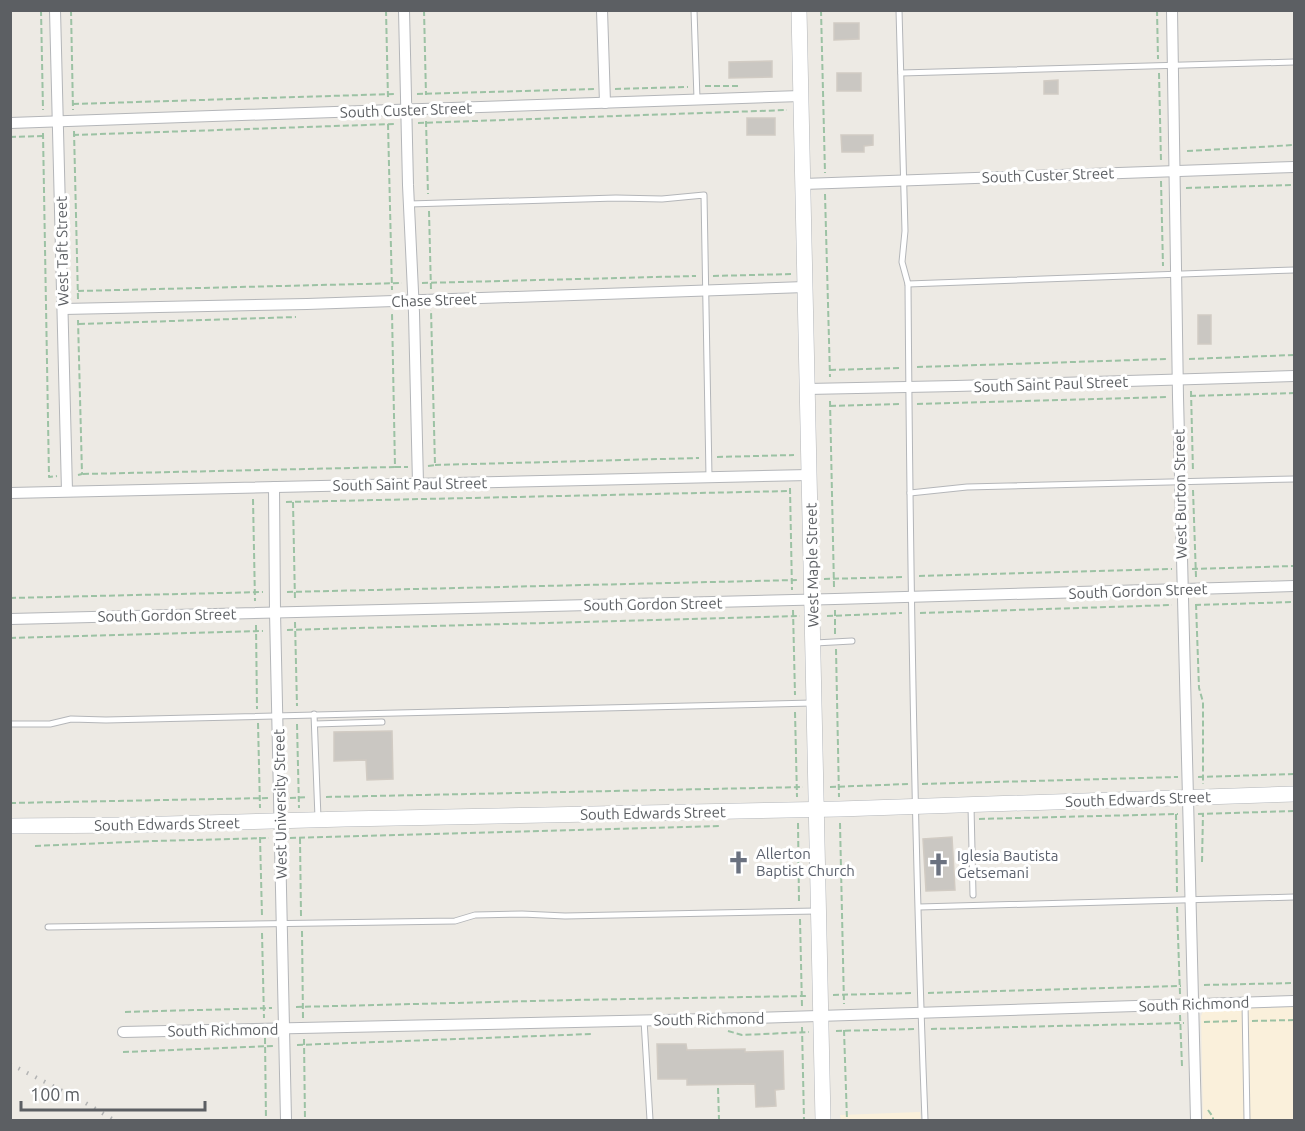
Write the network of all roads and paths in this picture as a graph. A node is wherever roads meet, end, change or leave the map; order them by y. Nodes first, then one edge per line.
1 (41, 10) edge
2 (56, 10) edge
3 (386, 10) edge
4 (404, 10) edge
5 (424, 10) edge
6 (602, 10) edge
7 (694, 10) edge
8 (799, 10) edge
9 (820, 10) edge
10 (899, 10) edge
11 (1172, 10) edge
12 (1294, 62) edge
13 (1173, 66) junction
14 (901, 73) junction
15 (742, 85) dead end
16 (697, 87) junction
17 (604, 89) junction
18 (406, 94) junction
19 (426, 94) junction
20 (388, 95) junction
21 (794, 96) junction
22 (697, 100) junction
23 (605, 103) junction
24 (73, 104) dead end
25 (426, 109) junction
26 (407, 110) junction
27 (787, 110) dead end
28 (388, 111) junction
29 (43, 122) junction
30 (59, 122) junction
31 (10, 123) edge
32 (1294, 146) edge
33 (1174, 152) junction
34 (1161, 153) dead end
35 (1294, 167) edge
36 (1180, 171) junction
37 (903, 180) junction
38 (825, 183) junction
39 (802, 184) junction
40 (1294, 185) edge
41 (1161, 189) dead end
42 (1175, 189) junction
43 (44, 199) dead end
44 (429, 203) junction
45 (409, 204) junction
46 (1294, 270) edge
47 (1176, 274) junction
48 (704, 276) junction
49 (412, 283) junction
50 (431, 283) junction
51 (392, 284) junction
52 (908, 284) junction
53 (798, 287) junction
54 (705, 290) junction
55 (78, 291) dead end
56 (413, 300) junction
57 (431, 300) junction
58 (392, 301) junction
59 (63, 309) junction
60 (1294, 355) edge
61 (1177, 359) junction
62 (908, 367) junction
63 (829, 370) junction
64 (1294, 376) edge
65 (1178, 380) junction
66 (1191, 380) junction
67 (909, 387) junction
68 (807, 389) junction
69 (830, 389) junction
70 (1294, 393) edge
71 (1191, 396) junction
72 (1178, 397) junction
73 (909, 404) junction
74 (830, 406) junction
75 (708, 458) junction
76 (435, 465) junction
77 (395, 467) junction
78 (418, 467) junction
79 (82, 474) dead end
80 (809, 475) junction
81 (791, 476) junction
82 (709, 477) junction
83 (1294, 479) edge
84 (1180, 482) junction
85 (1193, 482) junction
86 (418, 483) junction
87 (274, 487) junction
88 (67, 491) junction
89 (790, 491) junction
90 (10, 493) edge
91 (910, 493) junction
92 (274, 502) junction
93 (1294, 566) edge
94 (1182, 569) junction
95 (1196, 569) junction
96 (911, 577) junction
97 (812, 579) junction
98 (834, 579) junction
99 (792, 580) junction
100 (1294, 586) edge
101 (1196, 589) junction
102 (1182, 590) junction
103 (275, 592) junction
104 (911, 597) junction
105 (10, 598) edge
106 (835, 599) junction
107 (793, 600) junction
108 (812, 600) junction
109 (1294, 602) edge
110 (1183, 605) junction
111 (1196, 605) junction
112 (275, 612) junction
113 (912, 613) junction
114 (835, 615) junction
115 (813, 616) junction
116 (793, 617) junction
117 (10, 619) edge
118 (276, 631) junction
119 (10, 638) edge
120 (852, 641) dead end
121 (836, 642) junction
122 (813, 643) junction
123 (815, 703) junction
124 (795, 704) junction
125 (314, 714) junction
126 (278, 715) junction
127 (382, 722) dead end
128 (10, 724) edge
129 (315, 724) junction
130 (1294, 774) edge
131 (1203, 776) junction
132 (1188, 777) junction
133 (916, 784) junction
134 (839, 786) junction
135 (816, 787) junction
136 (797, 788) junction
137 (1294, 794) edge
138 (317, 797) junction
139 (1196, 797) junction
140 (279, 798) junction
141 (10, 803) edge
142 (916, 806) junction
143 (839, 808) junction
144 (817, 809) junction
145 (797, 810) junction
146 (1294, 811) edge
147 (971, 812) junction
148 (1203, 813) junction
149 (1189, 814) junction
150 (318, 820) junction
151 (280, 821) junction
152 (10, 826) edge
153 (729, 826) dead end
154 (280, 838) junction
155 (35, 846) dead end
156 (1202, 864) dead end
157 (974, 895) dead end
158 (1294, 897) edge
159 (1191, 900) junction
160 (918, 907) junction
161 (800, 911) junction
162 (819, 911) junction
163 (283, 923) junction
164 (48, 927) dead end
165 (1294, 983) edge
166 (1192, 986) junction
167 (920, 993) junction
168 (844, 995) junction
169 (801, 996) junction
170 (821, 996) junction
171 (1294, 1001) edge
172 (1245, 1003) junction
173 (1192, 1005) junction
174 (284, 1008) junction
175 (124, 1012) dead end
176 (921, 1012) junction
177 (844, 1014) junction
178 (821, 1015) junction
179 (802, 1016) junction
180 (644, 1020) junction
181 (1294, 1020) edge
182 (1245, 1021) junction
183 (1193, 1022) junction
184 (284, 1029) junction
185 (720, 1029) dead end
186 (921, 1029) junction
187 (844, 1031) junction
188 (123, 1032) dead end
189 (802, 1032) junction
190 (821, 1032) junction
191 (599, 1034) dead end
192 (285, 1046) junction
193 (123, 1052) dead end
194 (718, 1088) dead end
195 (1208, 1101) dead end
196 (286, 1120) edge
197 (650, 1120) edge
198 (719, 1120) edge
199 (804, 1120) edge
200 (823, 1120) edge
201 (847, 1120) edge
202 (925, 1120) edge
203 (1196, 1120) edge
204 (1213, 1120) edge
205 (1247, 1120) edge

1 - 29 path
2 - 30 street, West Taft Street
3 - 20 path
4 - 18 street
5 - 19 path
6 - 17 street
7 - 16 lane
8 - 21 street, West Maple Street
9 - 38 path
10 - 14 lane
11 - 13 street, West Burton Street
12 - 13 lane
13 - 14 lane
13 - 33 street, West Burton Street
14 - 37 lane
15 - 16 path
16 - 17 path
16 - 22 lane
17 - 19 path
17 - 23 street
18 - 19 path
18 - 20 path
18 - 26 street
19 - 25 path
20 - 24 path
20 - 28 path
21 - 22 street, South Custer Street
21 - 27 path
21 - 39 street, West Maple Street
22 - 23 street, South Custer Street
23 - 25 street, South Custer Street
25 - 26 street, South Custer Street
25 - 44 path
26 - 28 street, South Custer Street
26 - 45 street
28 - 30 street, South Custer Street
28 - 51 path
29 - 30 street, South Custer Street
29 - 31 street, South Custer Street
29 - 43 path
30 - 59 street, West Taft Street
32 - 33 path
33 - 34 path
33 - 36 street, West Burton Street
35 - 36 street, South Custer Street
36 - 37 street, South Custer Street
36 - 40 path
36 - 42 street, West Burton Street
37 - 38 street, South Custer Street
37 - 52 lane
38 - 39 street, South Custer Street
38 - 63 path
39 - 53 street, West Maple Street
41 - 42 path
42 - 47 street, West Burton Street
44 - 45 lane
44 - 48 lane
44 - 50 path
45 - 49 street
46 - 47 lane
47 - 52 lane
47 - 61 street, West Burton Street
48 - 50 path
48 - 53 path
48 - 54 lane
49 - 50 path
49 - 51 path
49 - 56 street
50 - 57 path
51 - 55 path
51 - 58 path
52 - 62 lane
53 - 54 street, Chase Street
53 - 68 street, West Maple Street
54 - 57 street, Chase Street
54 - 75 lane
56 - 57 street, Chase Street
56 - 58 street, Chase Street
56 - 78 street
57 - 76 path
58 - 59 street, Chase Street
58 - 77 path
59 - 88 street, West Taft Street
60 - 61 path
61 - 62 path
61 - 65 street, West Burton Street
62 - 63 path
62 - 67 lane
63 - 69 path
64 - 66 street, South Saint Paul Street
65 - 66 street, South Saint Paul Street
65 - 67 street, South Saint Paul Street
65 - 72 street, West Burton Street
66 - 71 path
67 - 69 street, South Saint Paul Street
67 - 73 lane
68 - 69 street, South Saint Paul Street
68 - 80 street, West Maple Street
69 - 74 path
70 - 71 path
71 - 72 path
71 - 85 path
72 - 73 path
72 - 84 street, West Burton Street
73 - 74 path
73 - 91 lane
74 - 98 path
75 - 76 path
75 - 81 path
75 - 82 lane
76 - 78 path
77 - 78 path
77 - 79 path
78 - 86 street
80 - 81 street, South Saint Paul Street
80 - 97 street, West Maple Street
81 - 82 street, South Saint Paul Street
81 - 89 path
82 - 86 street, South Saint Paul Street
83 - 85 lane
84 - 85 lane
84 - 91 lane
84 - 94 street, West Burton Street
85 - 95 path
86 - 87 street, South Saint Paul Street
87 - 88 street, South Saint Paul Street
87 - 92 street, West University Street
88 - 90 street, South Saint Paul Street
89 - 92 path
89 - 99 path
91 - 96 lane
92 - 103 street, West University Street
93 - 95 path
94 - 95 path
94 - 96 path
94 - 102 street, West Burton Street
95 - 101 path
96 - 98 path
96 - 104 lane
97 - 98 path
97 - 99 path
97 - 108 street, West Maple Street
98 - 106 path
99 - 103 path
99 - 107 path
100 - 101 street, South Gordon Street
101 - 102 street, South Gordon Street
101 - 111 path
102 - 104 street, South Gordon Street
102 - 110 street, West Burton Street
103 - 105 path
103 - 112 street, West University Street
104 - 106 street, South Gordon Street
104 - 113 lane
106 - 108 street, South Gordon Street
106 - 114 path
107 - 108 street, South Gordon Street
107 - 112 street, South Gordon Street
107 - 116 path
108 - 115 street, West Maple Street
109 - 111 path
110 - 111 path
110 - 113 path
110 - 132 street, West Burton Street
111 - 131 path
112 - 117 street, South Gordon Street
112 - 118 street, West University Street
113 - 114 path
113 - 133 lane
114 - 115 path
114 - 121 path
115 - 116 path
115 - 122 street, West Maple Street
116 - 118 path
116 - 124 path
118 - 119 path
118 - 126 street, West University Street
120 - 121 lane
121 - 122 lane
121 - 134 path
122 - 123 street, West Maple Street
123 - 124 lane
123 - 135 street, West Maple Street
124 - 125 lane
124 - 136 path
125 - 126 lane
125 - 129 lane
126 - 128 lane
126 - 140 street, West University Street
127 - 129 lane
129 - 138 lane
130 - 131 path
131 - 132 path
131 - 139 path
132 - 133 path
132 - 139 street, West Burton Street
133 - 134 path
133 - 142 lane
134 - 135 path
134 - 143 path
135 - 136 path
135 - 144 street, West Maple Street
136 - 138 path
136 - 145 path
137 - 139 street, South Edwards Street
138 - 140 path
138 - 150 lane
139 - 147 street, South Edwards Street
139 - 148 path
139 - 149 street, West Burton Street
140 - 141 path
140 - 151 street, West University Street
142 - 143 street, South Edwards Street
142 - 147 street, South Edwards Street
142 - 160 lane
143 - 144 street, South Edwards Street
143 - 168 path
144 - 145 street, South Edwards Street
144 - 162 street, West Maple Street
145 - 150 street, South Edwards Street
145 - 161 path
146 - 148 path
147 - 149 path
147 - 157 lane
148 - 149 path
148 - 156 path
149 - 159 street, West Burton Street
150 - 151 street, South Edwards Street
151 - 152 street, South Edwards Street
151 - 154 street, West University Street
153 - 154 path
154 - 155 path
154 - 163 street, West University Street
158 - 159 lane
159 - 160 lane
159 - 166 street, West Burton Street
160 - 167 lane
161 - 162 lane
161 - 163 lane
161 - 169 path
162 - 170 street, West Maple Street
163 - 164 lane
163 - 174 street, West University Street
165 - 166 path
166 - 167 path
166 - 173 street, West Burton Street
167 - 168 path
167 - 176 lane
168 - 170 path
168 - 177 path
169 - 170 path
169 - 174 path
169 - 179 path
170 - 178 street, West Maple Street
171 - 172 street, South Richmond
172 - 173 street, South Richmond
172 - 182 lane
173 - 176 street, South Richmond
173 - 183 street, West Burton Street
174 - 175 path
174 - 184 street, West University Street
176 - 177 street, South Richmond
176 - 186 lane
177 - 178 street, South Richmond
177 - 187 path
178 - 179 street, South Richmond
178 - 190 street, West Maple Street
179 - 180 street, South Richmond
179 - 189 path
180 - 184 street, South Richmond
180 - 197 lane
181 - 182 path
182 - 183 path
182 - 205 lane
183 - 186 path
183 - 203 street, West Burton Street
184 - 188 street, South Richmond
184 - 192 street, West University Street
185 - 189 path
186 - 187 path
186 - 202 lane
187 - 190 path
187 - 201 path
189 - 190 path
189 - 199 path
190 - 200 street, West Maple Street
191 - 192 path
192 - 193 path
192 - 196 street, West University Street
194 - 198 path
195 - 204 path

